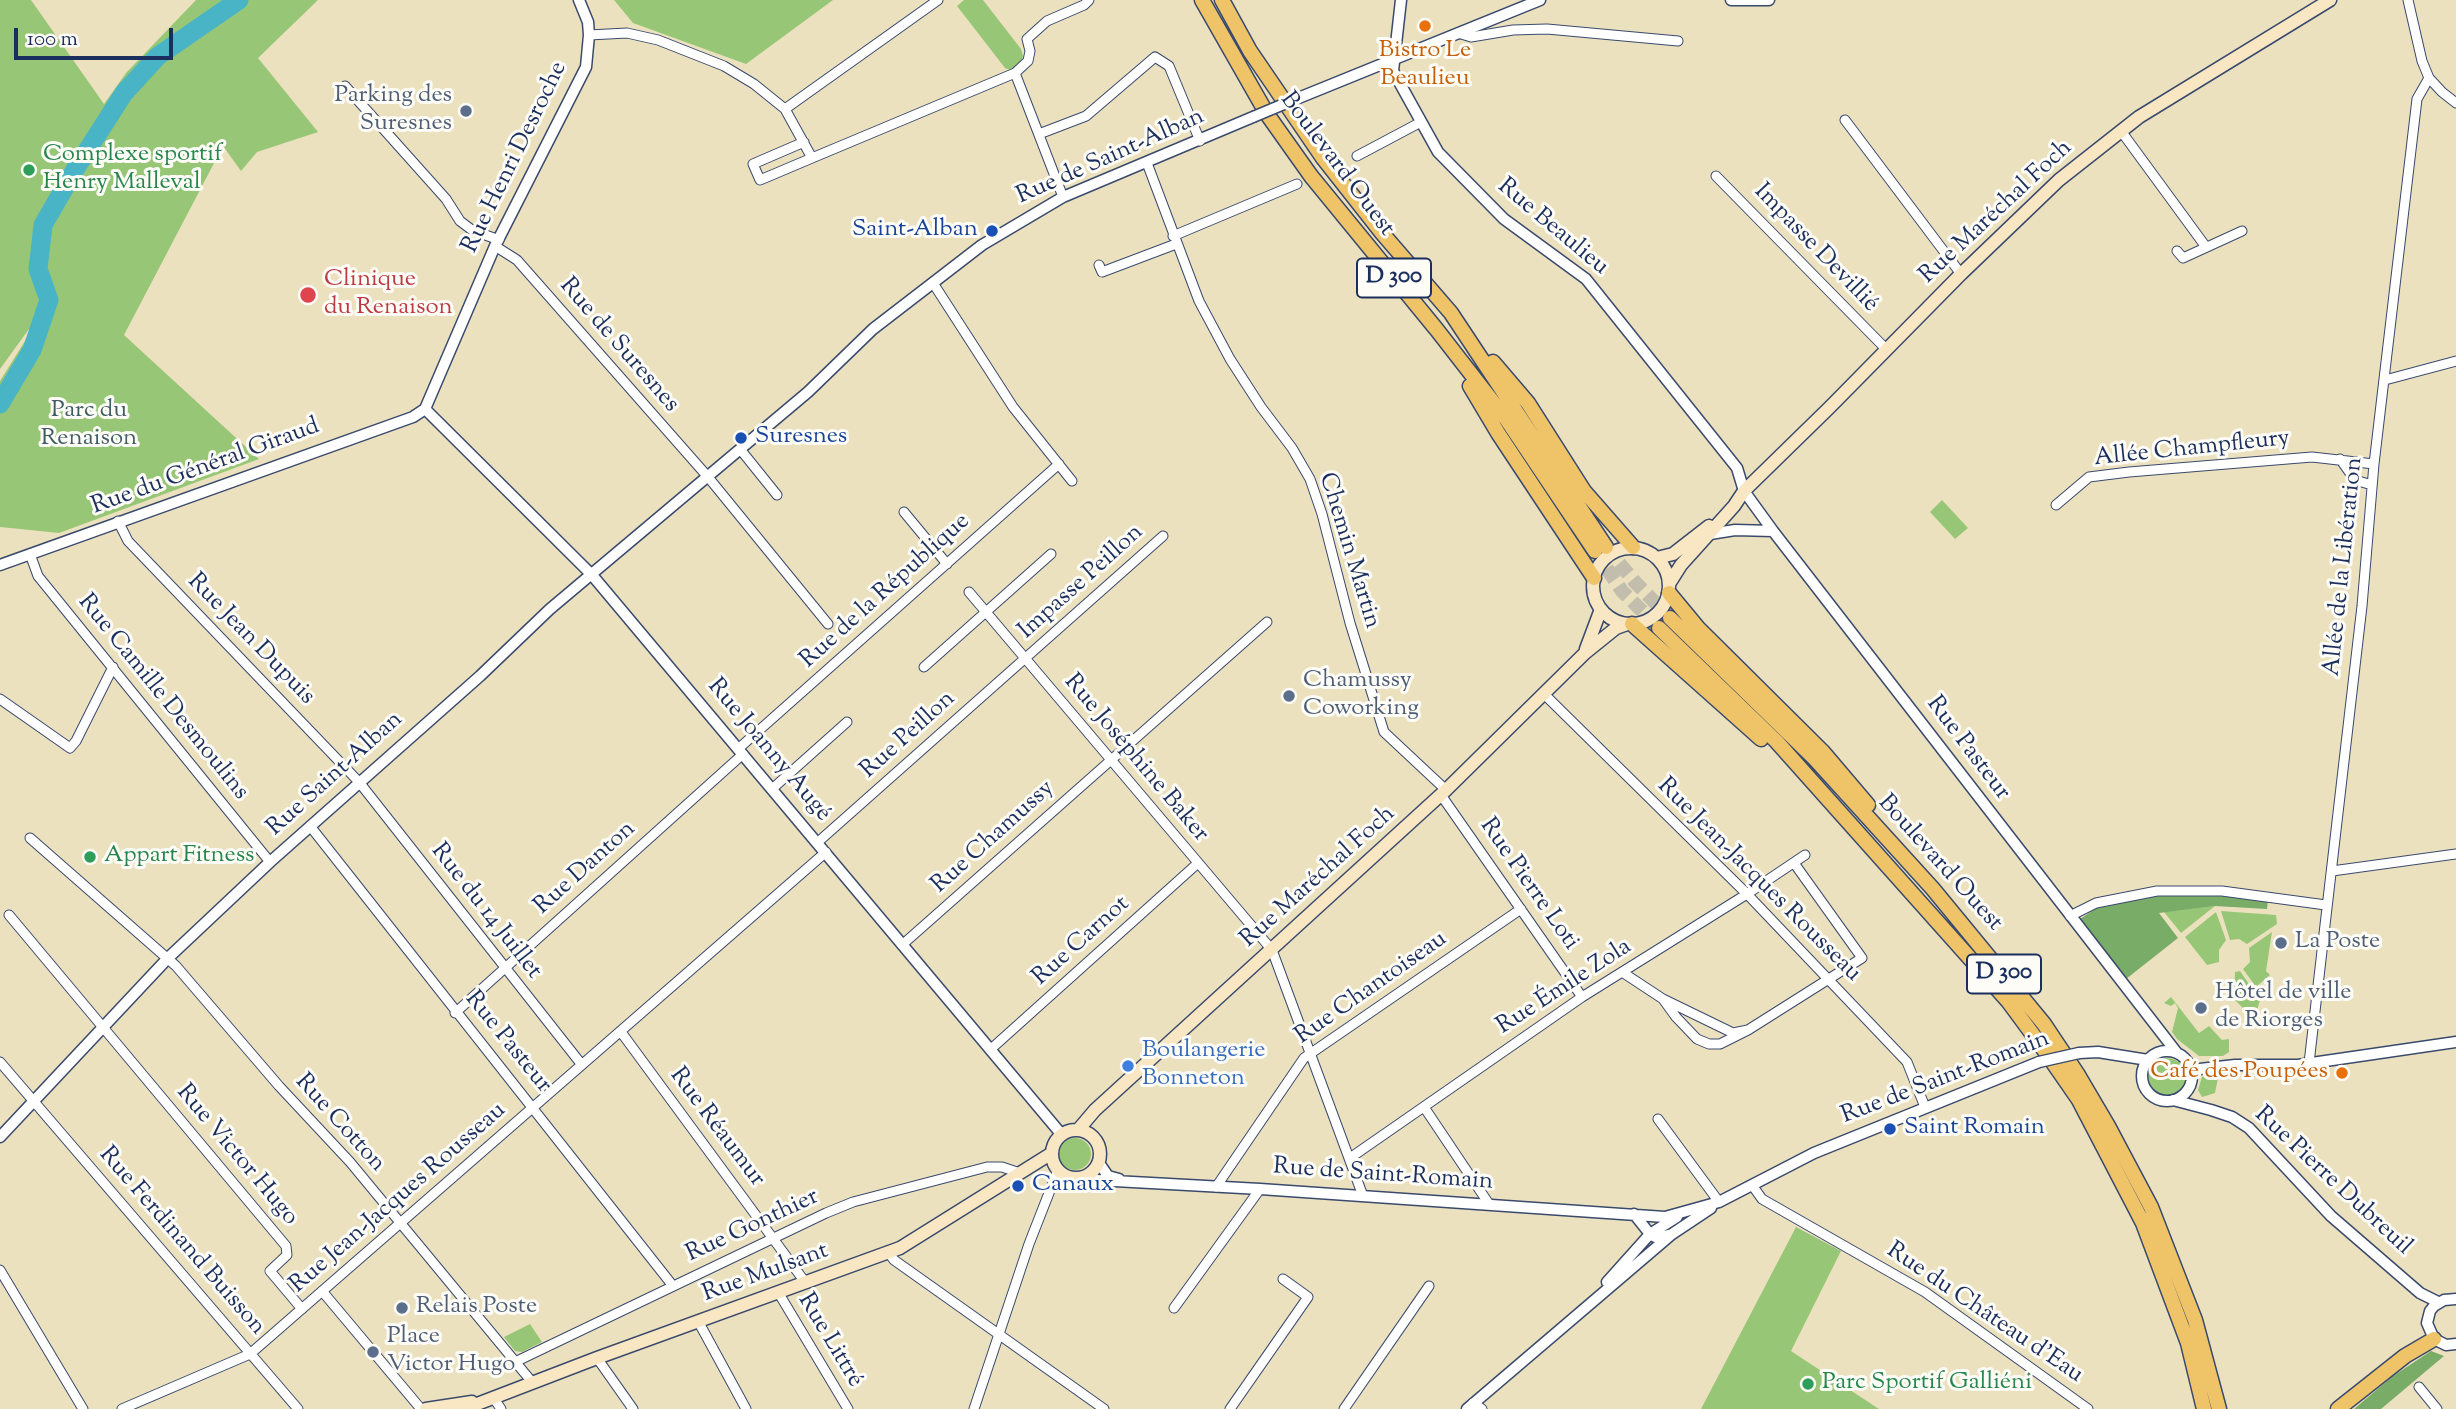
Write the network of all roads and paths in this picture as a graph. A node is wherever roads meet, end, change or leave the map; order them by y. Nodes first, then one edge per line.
1 (579, 0) edge
2 (938, 0) edge
3 (1089, 0) edge
4 (1202, 0) edge
5 (1222, 0) edge
6 (1401, 0) edge
7 (1539, 0) edge
8 (1731, 0) edge
9 (1769, 0) edge
10 (2330, 0) edge
11 (2408, 0) edge
12 (1458, 33) junction
13 (589, 35) junction
14 (1678, 41) dead end
15 (1393, 60) junction
16 (1016, 73) junction
17 (2429, 78) junction
18 (345, 86) dead end
19 (2456, 103) edge
20 (785, 109) junction
21 (1845, 120) dead end
22 (1421, 122) junction
23 (2122, 131) junction
24 (1039, 134) junction
25 (1200, 141) junction
26 (804, 142) junction
27 (1357, 156) dead end
28 (812, 158) junction
29 (1147, 163) junction
30 (1716, 176) dead end
31 (1297, 184) dead end
32 (1063, 197) junction
33 (2242, 231) dead end
34 (1175, 240) junction
35 (497, 243) junction
36 (2206, 247) junction
37 (2177, 251) dead end
38 (1099, 265) dead end
39 (1961, 274) junction
40 (933, 283) junction
41 (1451, 313) junction
42 (1437, 330) junction
43 (1886, 349) junction
44 (2456, 361) edge
45 (2385, 380) junction
46 (425, 409) junction
47 (740, 449) junction
48 (2340, 459) junction
49 (1059, 464) junction
50 (2374, 464) junction
51 (708, 477) junction
52 (1072, 481) dead end
53 (2372, 485) junction
54 (1744, 491) junction
55 (777, 495) dead end
56 (2056, 505) dead end
57 (1734, 506) junction
58 (904, 512) dead end
59 (118, 521) junction
60 (1773, 531) junction
61 (1710, 534) junction
62 (1163, 536) dead end
63 (1633, 547) junction
64 (30, 554) junction
65 (1051, 554) dead end
66 (1657, 558) junction
67 (947, 564) junction
68 (0, 565) edge
69 (592, 575) junction
70 (1594, 578) junction
71 (1669, 589) junction
72 (968, 593) dead end
73 (1601, 610) junction
74 (986, 612) junction
75 (1267, 622) dead end
76 (828, 624) dead end
77 (1629, 624) junction
78 (1585, 653) junction
79 (1026, 658) junction
80 (113, 667) junction
81 (924, 667) dead end
82 (1544, 694) junction
83 (0, 699) edge
84 (847, 722) dead end
85 (741, 751) junction
86 (1110, 759) junction
87 (359, 782) junction
88 (772, 789) junction
89 (1443, 792) junction
90 (1823, 793) junction
91 (310, 826) junction
92 (30, 838) dead end
93 (818, 842) junction
94 (826, 852) junction
95 (1805, 855) dead end
96 (2456, 855) edge
97 (270, 862) junction
98 (1198, 863) junction
99 (1794, 863) junction
100 (2332, 871) junction
101 (1934, 889) junction
102 (1747, 894) junction
103 (2326, 905) junction
104 (1521, 909) junction
105 (9, 915) dead end
106 (2070, 916) junction
107 (902, 945) junction
108 (1272, 950) junction
109 (168, 958) junction
110 (505, 969) junction
111 (1622, 972) junction
112 (1829, 980) junction
113 (1582, 997) junction
114 (1663, 999) junction
115 (455, 1013) junction
116 (103, 1026) junction
117 (1748, 1030) junction
118 (2159, 1030) junction
119 (621, 1032) junction
120 (2456, 1042) edge
121 (991, 1049) junction
122 (1311, 1052) junction
123 (2176, 1053) junction
124 (2118, 1056) junction
125 (2152, 1057) junction
126 (0, 1062) edge
127 (2309, 1063) junction
128 (582, 1065) junction
129 (2191, 1070) junction
130 (2142, 1076) junction
131 (2190, 1086) junction
132 (33, 1101) junction
133 (2173, 1101) junction
134 (1424, 1107) junction
135 (1925, 1107) junction
136 (532, 1109) junction
137 (2211, 1110) junction
138 (1658, 1119) dead end
139 (1078, 1130) junction
140 (1062, 1135) junction
141 (0, 1137) edge
142 (1052, 1153) junction
143 (1350, 1158) junction
144 (1099, 1163) junction
145 (1058, 1170) junction
146 (1020, 1173) junction
147 (1078, 1178) junction
148 (1128, 1181) junction
149 (1752, 1185) junction
150 (1216, 1187) junction
151 (1260, 1188) junction
152 (1363, 1196) junction
153 (1719, 1202) junction
154 (1489, 1204) junction
155 (1686, 1213) junction
156 (1634, 1214) junction
157 (1653, 1216) junction
158 (401, 1224) junction
159 (1661, 1235) junction
160 (774, 1238) junction
161 (888, 1252) junction
162 (0, 1270) edge
163 (1283, 1279) dead end
164 (805, 1282) junction
165 (673, 1286) junction
166 (1429, 1286) dead end
167 (322, 1291) junction
168 (778, 1292) junction
169 (2456, 1299) edge
170 (2435, 1305) junction
171 (1174, 1308) dead end
172 (302, 1309) junction
173 (698, 1321) junction
174 (999, 1334) junction
175 (2434, 1339) junction
176 (2455, 1345) edge
177 (250, 1354) junction
178 (597, 1358) junction
179 (515, 1362) junction
180 (532, 1382) junction
181 (2419, 1387) dead end
182 (493, 1397) junction
183 (479, 1401) junction
184 (1474, 1407) edge
185 (83, 1409) edge
186 (122, 1409) edge
187 (298, 1409) edge
188 (426, 1409) edge
189 (464, 1409) edge
190 (501, 1409) edge
191 (633, 1409) edge
192 (746, 1409) edge
193 (848, 1409) edge
194 (974, 1409) edge
195 (1104, 1409) edge
196 (1230, 1409) edge
197 (1345, 1409) edge
198 (2088, 1409) edge
199 (2204, 1409) edge
200 (2219, 1409) edge
201 (2338, 1409) edge
202 (2437, 1409) edge

1 - 13 street, Rue Henri Desroche
2 - 20 street
3 - 16 street
4 - 42 main road, Boulevard Ouest / D 300
5 - 41 main road, Boulevard Ouest / D 300
6 - 15 street
7 - 12 street, Rue de Saint-Alban
8 - 9 street
10 - 23 main road, Rue Maréchal Foch
11 - 17 street
12 - 14 street
12 - 15 street, Rue de Saint-Alban
13 - 20 street
13 - 35 street, Rue Henri Desroche
15 - 22 street, Rue Beaulieu
15 - 25 street, Rue de Saint-Alban, bridge
16 - 24 street
16 - 28 street
17 - 19 street
17 - 45 street, Allée de la Libération
18 - 35 street, Rue de Suresnes
20 - 26 street
21 - 39 street
22 - 27 street
22 - 54 street, Rue Beaulieu
23 - 36 street
23 - 39 main road, Rue Maréchal Foch
24 - 25 street
24 - 32 street
25 - 29 street, Rue de Saint-Alban
26 - 28 street
26 - 28 street
29 - 32 street, Rue de Saint-Alban
29 - 34 street, Chemin Martin
30 - 43 street, Impasse Devillié
31 - 34 street
32 - 40 street, Rue de Saint-Alban
33 - 36 street
34 - 38 street
34 - 89 street, Chemin Martin
35 - 46 street, Rue Henri Desroche
35 - 51 street, Rue de Suresnes
36 - 37 street
39 - 43 main road, Rue Maréchal Foch
40 - 47 street, Rue de Saint-Alban
40 - 49 street
41 - 42 main road, Boulevard Ouest / D 300
41 - 63 main road
42 - 70 main road
43 - 54 main road, Rue Maréchal Foch
44 - 45 street
45 - 50 street, Allée de la Libération
46 - 59 street, Rue du Général Giraud
46 - 69 street, Rue Joanny Augé
47 - 51 street, Rue de Saint-Alban
47 - 55 street
48 - 50 street, Allée Champfleury
48 - 53 street
48 - 56 street, Allée Champfleury
49 - 52 street
49 - 67 street, Rue de la République
50 - 53 street, Allée de la Libération
51 - 69 street, Rue de Saint-Alban
51 - 76 street, Rue de Suresnes
53 - 100 street, Allée de la Libération
54 - 57 main road, Rue Maréchal Foch
54 - 60 street, Rue Pasteur
57 - 61 main road, Rue Maréchal Foch
57 - 66 main road, Rue Maréchal Foch
58 - 67 street
59 - 64 street, Rue du Général Giraud
59 - 87 street, Rue Jean Dupuis
60 - 61 street
60 - 106 street, Rue Pasteur
61 - 71 main road, Rue Maréchal Foch
62 - 79 street, Impasse Peillon
63 - 66 main road
63 - 70 main road
64 - 68 street, Rue du Général Giraud
64 - 80 street, Rue Camille Desmoulins
65 - 74 street
66 - 71 main road
67 - 85 street, Rue de la République
69 - 85 street, Rue Joanny Augé
69 - 87 street, Rue Saint-Alban
70 - 73 main road
71 - 77 main road
71 - 101 main road
72 - 74 street, Rue Joséphine Baker
73 - 77 main road
73 - 78 main road, Rue Maréchal Foch
74 - 79 street, Rue Joséphine Baker
74 - 81 street
75 - 86 street, Rue Chamussy
77 - 78 main road, Rue Maréchal Foch
77 - 90 main road
78 - 82 main road, Rue Maréchal Foch
79 - 86 street, Rue Joséphine Baker
79 - 93 street, Rue Peillon
80 - 83 street
80 - 97 street, Rue Camille Desmoulins
82 - 89 main road, Rue Maréchal Foch
82 - 102 street, Rue Jean-Jacques Rousseau
84 - 88 street
85 - 88 street, Rue Joanny Augé
85 - 110 street, Rue Danton
86 - 98 street, Rue Joséphine Baker
86 - 107 street, Rue Chamussy
87 - 91 street, Rue Saint-Alban
87 - 110 street, Rue du 14 Juillet
88 - 93 street, Rue Joanny Augé
89 - 104 street, Rue Pierre Loti
89 - 108 main road, Rue Maréchal Foch
90 - 101 main road, Boulevard Ouest / D 300
90 - 199 main road, Boulevard Ouest / D 300
91 - 97 street, Rue Saint-Alban
91 - 115 street, Rue Pasteur
92 - 109 street, Rue Cotton
93 - 94 street, Rue Joanny Augé
94 - 107 street, Rue Joanny Augé
94 - 119 street, Rue Jean-Jacques Rousseau
95 - 99 street, Rue Émile Zola
96 - 100 street
97 - 109 street, Rue Saint-Alban
98 - 108 street, Rue Joséphine Baker
98 - 121 street, Rue Carnot
99 - 102 street, Rue Émile Zola
99 - 112 street
100 - 103 street, Allée de la Libération
101 - 200 main road, Boulevard Ouest / D 300
102 - 111 street, Rue Émile Zola
102 - 112 street, Rue Jean-Jacques Rousseau
103 - 106 street
103 - 127 street, Allée de la Libération
104 - 113 street, Rue Pierre Loti
104 - 122 street, Rue Chantoiseau
105 - 116 street
106 - 118 street, Rue Pasteur
107 - 121 street, Rue Joanny Augé
108 - 122 street, Rue Joséphine Baker
108 - 139 main road, Rue Maréchal Foch
109 - 116 street, Rue Saint-Alban
109 - 158 street, Rue Cotton
110 - 115 street, Rue Danton
110 - 128 street, Rue du 14 Juillet
111 - 113 street, Rue Émile Zola
111 - 114 street
112 - 117 street
112 - 135 street, Rue Jean-Jacques Rousseau
113 - 134 street, Rue Émile Zola
114 - 117 street
114 - 117 street
115 - 136 street, Rue Pasteur
116 - 132 street, Rue Saint-Alban
116 - 172 street, Rue Victor Hugo
118 - 123 street, Rue Pasteur
118 - 125 street
119 - 128 street, Rue Jean-Jacques Rousseau
119 - 160 street, Rue Réaumur
120 - 127 street
121 - 140 street, Rue Joanny Augé
122 - 143 street, Rue Joséphine Baker
122 - 150 street, Rue Chantoiseau
123 - 125 street
123 - 129 street
124 - 125 street, Rue de Saint-Romain
124 - 130 street
124 - 135 street, Rue de Saint-Romain, bridge
125 - 130 street
126 - 132 street, Rue Ferdinand Buisson
127 - 129 street
128 - 136 street, Rue Jean-Jacques Rousseau
129 - 131 street
130 - 133 street
131 - 133 street
131 - 137 street, Rue Pierre Dubreuil
132 - 141 street, Rue Saint-Alban
132 - 177 street, Rue Ferdinand Buisson
133 - 137 street, Rue Pierre Dubreuil
134 - 143 street, Rue Émile Zola
134 - 154 street
135 - 149 street, Rue de Saint-Romain
136 - 158 street, Rue Jean-Jacques Rousseau
136 - 165 street, Rue Pasteur
137 - 170 street, Rue Pierre Dubreuil
138 - 153 street
139 - 140 main road
139 - 144 main road
140 - 142 main road
142 - 145 main road
142 - 146 main road, Rue Mulsant
143 - 152 street, Rue Joséphine Baker
144 - 147 main road
144 - 148 street, Rue de Saint-Romain
145 - 147 main road
145 - 174 street
146 - 160 street, Rue Gonthier
146 - 161 main road, Rue Mulsant
147 - 148 street, Rue de Saint-Romain
148 - 150 street, Rue de Saint-Romain
149 - 153 street, Rue de Saint-Romain
149 - 198 street, Rue du Château d'Eau
150 - 151 street, Rue de Saint-Romain
151 - 152 street, Rue de Saint-Romain
151 - 171 street
152 - 154 street, Rue de Saint-Romain
153 - 155 street, Rue de Saint-Romain
153 - 159 street, Rue de Saint-Romain
154 - 156 street, Rue de Saint-Romain
155 - 157 street, Rue de Saint-Romain
155 - 159 street
156 - 157 street, Rue de Saint-Romain
156 - 159 street
157 - 159 street
158 - 167 street, Rue Jean-Jacques Rousseau
158 - 179 street, Rue Cotton
159 - 184 street
160 - 164 street, Rue Réaumur
160 - 165 street, Rue Gonthier
161 - 164 main road, Rue Mulsant
161 - 174 street
162 - 185 street
163 - 196 street
164 - 168 main road, Rue Mulsant
165 - 179 street, Rue Gonthier
166 - 197 street
167 - 172 street, Rue Jean-Jacques Rousseau
167 - 188 street
168 - 173 main road, Rue Mulsant
168 - 193 street, Rue Littré
169 - 170 street
170 - 175 street
172 - 177 street, Rue Jean-Jacques Rousseau
173 - 178 main road, Rue Mulsant
173 - 192 street
174 - 194 street
174 - 195 street
175 - 176 street
175 - 201 main road
177 - 186 street, Rue Jean-Jacques Rousseau
177 - 187 street, Rue Ferdinand Buisson
178 - 180 main road, Rue Mulsant
178 - 191 street
179 - 180 street, Rue Cotton
180 - 182 main road, Rue Mulsant
181 - 202 street
182 - 183 main road, Rue Mulsant
182 - 190 street
183 - 188 main road, Rue Mulsant
183 - 189 main road, Rue Mulsant

